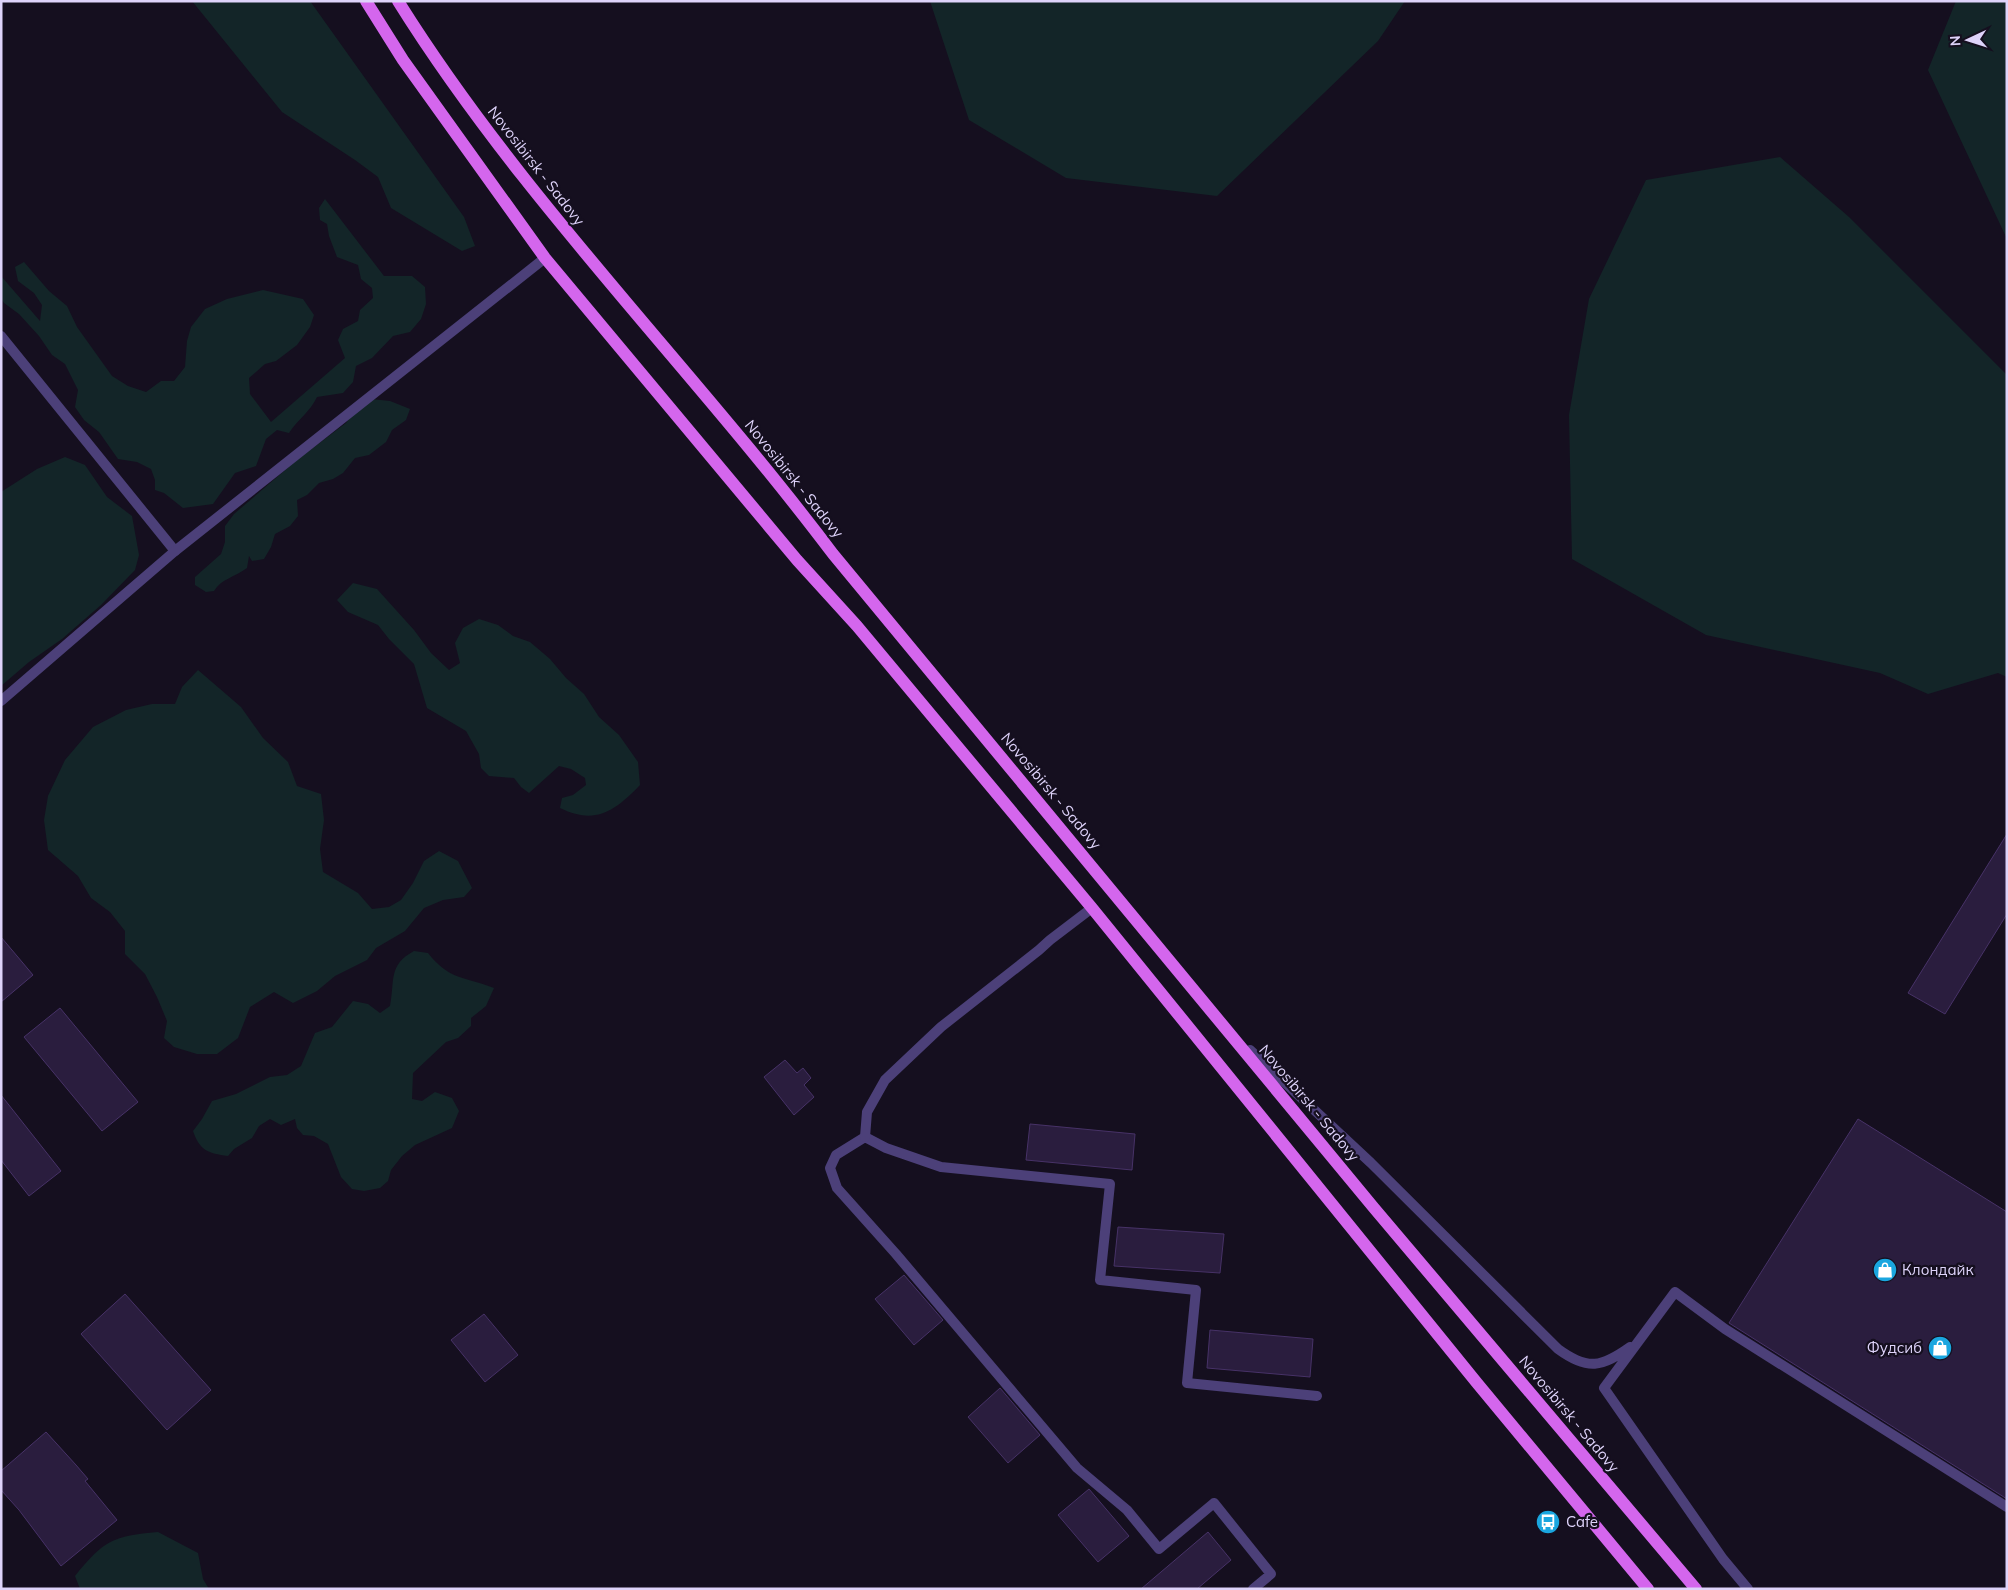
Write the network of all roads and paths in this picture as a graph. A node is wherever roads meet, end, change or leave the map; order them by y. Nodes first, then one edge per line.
1 (366, 1) edge
2 (398, 1) edge
3 (545, 258) junction
4 (1, 336) edge
5 (175, 551) junction
6 (1, 701) edge
7 (1092, 908) junction
8 (1226, 1028) junction
9 (865, 1137) junction
10 (1637, 1342) junction
11 (1317, 1396) dead end
12 (2007, 1507) edge
13 (1253, 1589) edge
14 (1648, 1589) edge
15 (1696, 1589) edge
16 (1748, 1589) edge

1 - 3 main road
2 - 8 main road, Novosibirsk - Sadovy
3 - 5 street
3 - 7 main road
4 - 5 street
5 - 6 street
7 - 9 street
7 - 14 main road
8 - 10 street
8 - 15 main road, Novosibirsk - Sadovy
9 - 11 street
9 - 13 street
10 - 12 street
10 - 16 street

